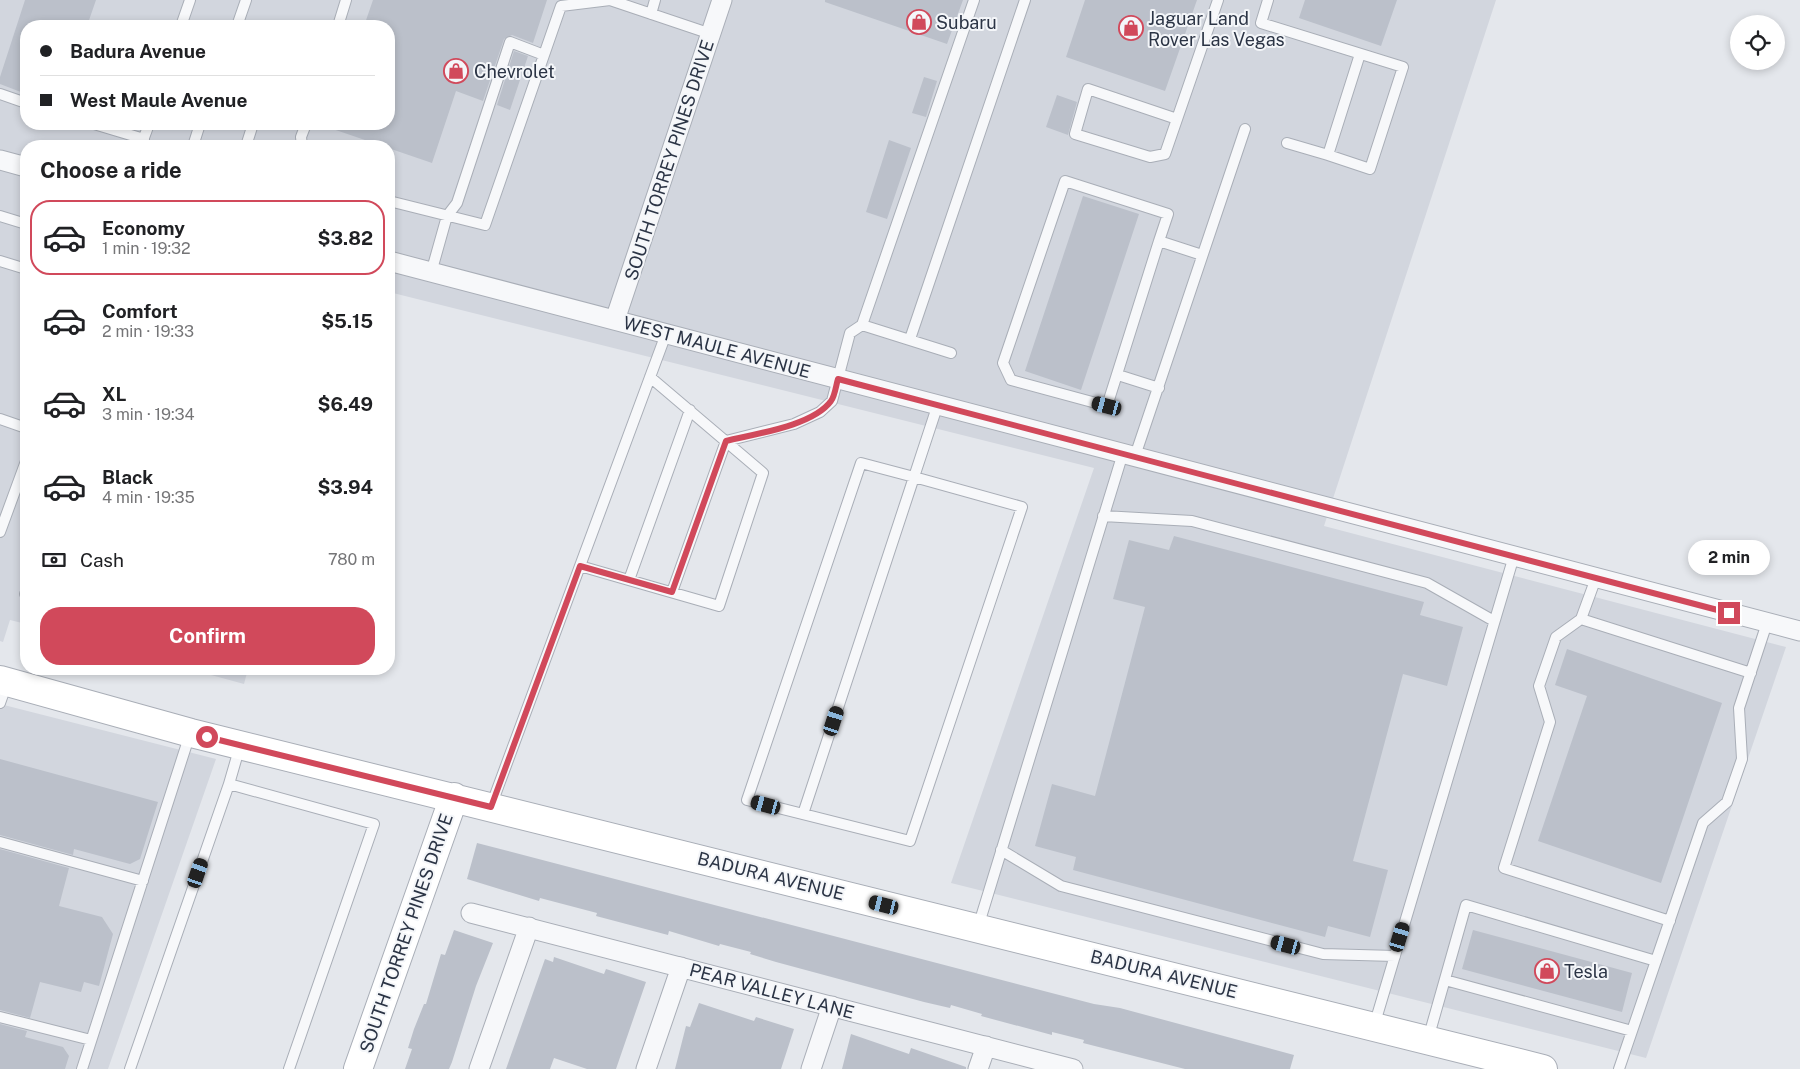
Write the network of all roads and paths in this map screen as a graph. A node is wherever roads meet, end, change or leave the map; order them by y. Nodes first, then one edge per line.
1 (190, 0) edge
2 (246, 0) edge
3 (346, 0) edge
4 (610, 0) edge
5 (655, 0) edge
6 (722, 0) edge
7 (974, 0) edge
8 (1026, 0) edge
9 (1218, 0) edge
10 (1268, 0) edge
11 (651, 14) junction
12 (183, 20) edge
13 (239, 20) edge
14 (340, 20) edge
15 (711, 34) junction
16 (1360, 54) junction
17 (544, 55) junction
18 (0, 94) edge
19 (20, 101) edge
20 (1177, 119) junction
21 (1245, 129) dead end
22 (109, 130) edge
23 (134, 140) edge
24 (1287, 143) dead end
25 (1328, 155) junction
26 (0, 160) edge
27 (20, 165) edge
28 (395, 203) edge
29 (0, 216) edge
30 (447, 216) junction
31 (20, 222) edge
32 (1159, 241) junction
33 (1202, 255) junction
34 (0, 261) edge
35 (395, 264) edge
36 (20, 268) edge
37 (431, 273) junction
38 (615, 320) junction
39 (862, 325) junction
40 (666, 334) junction
41 (910, 339) junction
42 (951, 353) dead end
43 (1118, 375) junction
44 (650, 376) junction
45 (838, 379) junction
46 (1159, 388) junction
47 (938, 404) junction
48 (690, 410) junction
49 (0, 419) edge
50 (20, 426) edge
51 (726, 441) junction
52 (1129, 454) junction
53 (20, 477) edge
54 (914, 477) junction
55 (1103, 516) junction
56 (0, 532) edge
57 (1514, 556) junction
58 (580, 566) junction
59 (1596, 578) junction
60 (629, 580) junction
61 (672, 592) junction
62 (1581, 619) junction
63 (1494, 621) junction
64 (1767, 623) junction
65 (1800, 631) edge
66 (1751, 673) junction
67 (2, 688) edge
68 (191, 733) junction
69 (241, 745) junction
70 (229, 784) junction
71 (454, 797) junction
72 (491, 807) junction
73 (804, 814) junction
74 (0, 842) edge
75 (1001, 850) junction
76 (143, 881) junction
77 (471, 913) dead end
78 (1670, 921) junction
79 (529, 927) junction
80 (978, 928) junction
81 (1395, 956) junction
82 (1656, 962) junction
83 (681, 967) junction
84 (1445, 980) junction
85 (832, 1006) junction
86 (0, 1017) edge
87 (1374, 1027) junction
88 (1632, 1031) junction
89 (92, 1040) junction
90 (1428, 1040) junction
91 (986, 1046) junction
92 (82, 1069) edge
93 (130, 1069) edge
94 (290, 1069) edge
95 (358, 1069) edge
96 (479, 1069) edge
97 (646, 1069) edge
98 (811, 1069) edge
99 (978, 1069) edge
100 (1073, 1069) edge
101 (1543, 1069) edge
102 (1619, 1069) edge

1 - 12 lane
2 - 13 lane
3 - 14 lane
4 - 11 lane
4 - 17 lane
5 - 11 lane
6 - 15 street, SOUTH TORREY PINES DRIVE
7 - 39 lane
8 - 41 lane
9 - 20 lane
10 - 16 lane
11 - 15 lane
15 - 38 street, SOUTH TORREY PINES DRIVE
16 - 25 lane
16 - 25 lane
17 - 30 lane
17 - 30 lane
18 - 19 lane
20 - 20 lane
21 - 33 lane
22 - 23 lane
24 - 25 lane
26 - 27 street
28 - 30 lane
29 - 31 lane
30 - 37 lane
32 - 33 lane
32 - 43 lane
32 - 43 lane
33 - 46 lane
34 - 36 lane
35 - 37 street, WEST MAULE AVENUE
37 - 38 street, WEST MAULE AVENUE
38 - 40 street, WEST MAULE AVENUE
39 - 41 lane
39 - 45 lane
40 - 44 lane
40 - 45 street, WEST MAULE AVENUE
41 - 42 lane
43 - 46 lane
44 - 48 lane
44 - 58 lane
45 - 47 street, WEST MAULE AVENUE
45 - 51 lane
46 - 52 lane
47 - 52 street, WEST MAULE AVENUE
47 - 54 lane
48 - 51 lane
48 - 60 lane
49 - 50 lane
51 - 61 lane
51 - 61 lane
52 - 55 lane
52 - 57 street, WEST MAULE AVENUE
53 - 56 lane
54 - 73 lane
54 - 73 lane
54 - 73 lane
55 - 63 lane
55 - 75 lane
57 - 59 street, WEST MAULE AVENUE
57 - 63 lane
58 - 60 lane
58 - 72 lane
59 - 62 lane
59 - 64 street, WEST MAULE AVENUE
60 - 61 lane
62 - 66 lane
62 - 78 lane
63 - 81 lane
64 - 65 street, WEST MAULE AVENUE
64 - 66 lane
66 - 78 lane
67 - 68 main road, BADURA AVENUE
68 - 69 main road, BADURA AVENUE
68 - 76 lane
69 - 70 lane
69 - 71 main road, BADURA AVENUE
70 - 93 lane
70 - 94 lane
71 - 72 main road, BADURA AVENUE
71 - 95 main road, SOUTH TORREY PINES DRIVE
72 - 80 main road, BADURA AVENUE
74 - 76 lane
75 - 80 lane
75 - 81 lane
76 - 89 lane
77 - 79 street, PEAR VALLEY LANE
78 - 82 lane
79 - 83 street, PEAR VALLEY LANE
79 - 96 street
80 - 87 main road, BADURA AVENUE
81 - 87 lane
82 - 84 lane
82 - 88 lane
83 - 85 street, PEAR VALLEY LANE
83 - 97 street
84 - 88 lane
84 - 90 lane
85 - 91 street, PEAR VALLEY LANE
85 - 98 street
86 - 89 lane
87 - 90 main road, BADURA AVENUE
88 - 102 lane
89 - 92 lane
90 - 101 main road, BADURA AVENUE
91 - 99 street
91 - 100 street, PEAR VALLEY LANE

